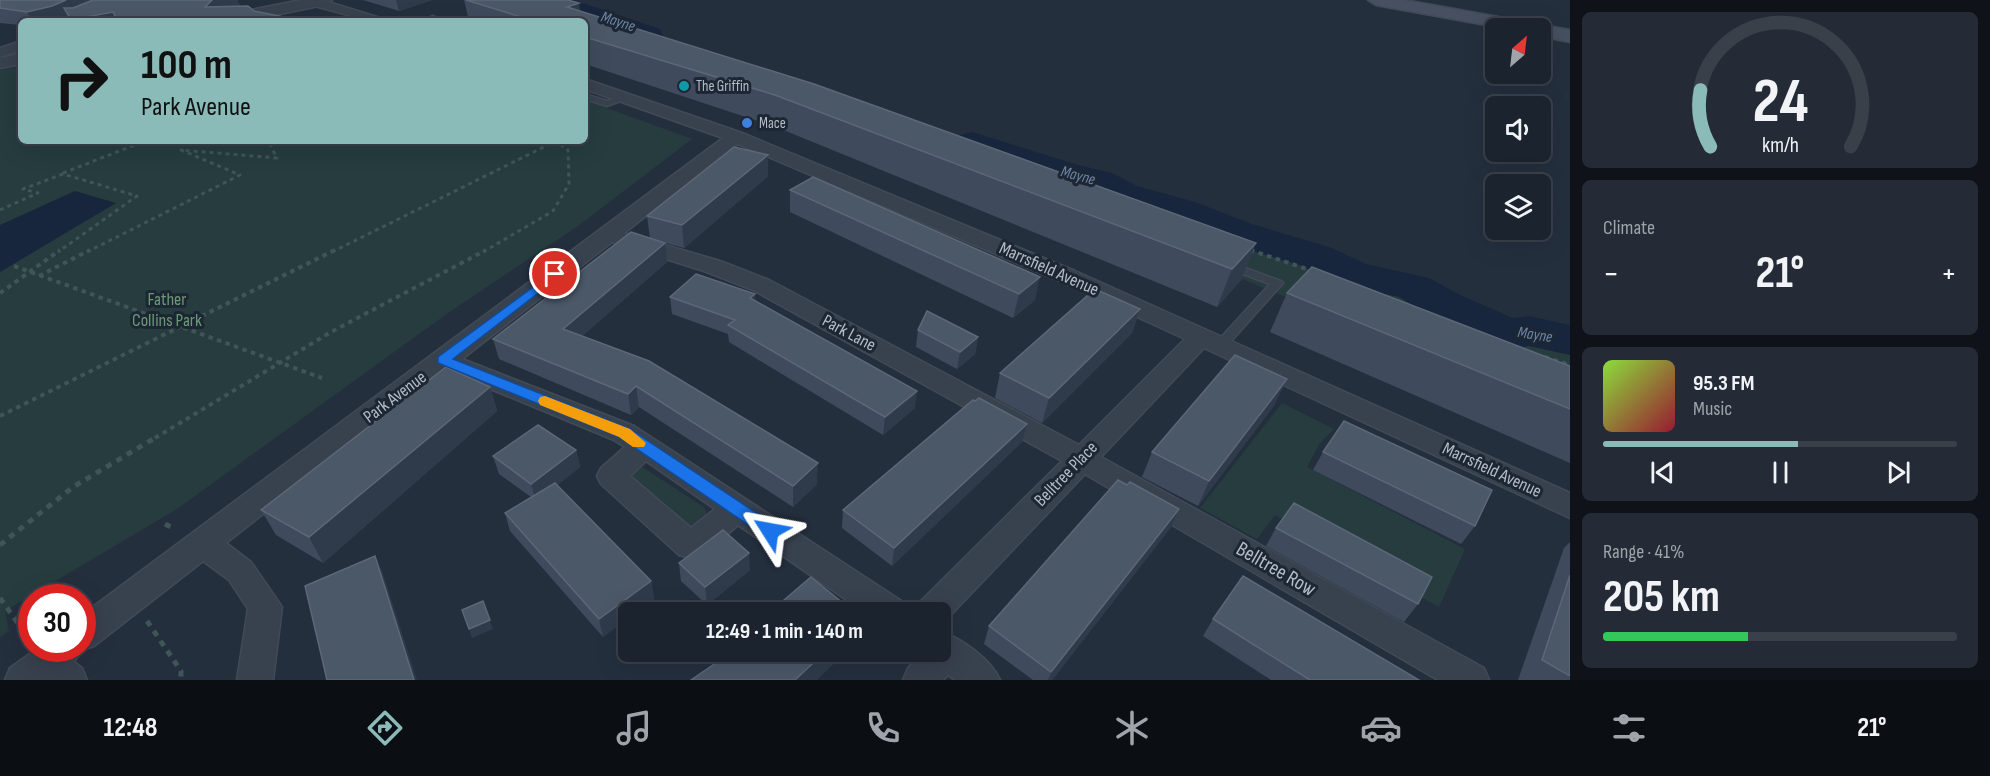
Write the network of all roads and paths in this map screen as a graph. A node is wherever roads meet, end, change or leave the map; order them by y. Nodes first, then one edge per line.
1 (1376, 0) edge
2 (316, 1) edge
3 (235, 18) edge
4 (374, 18) edge
5 (1485, 20) edge
6 (1551, 32) edge
7 (1570, 36) edge
8 (18, 37) edge
9 (0, 41) edge
10 (18, 46) edge
11 (0, 53) edge
12 (18, 60) edge
13 (0, 63) edge
14 (588, 90) edge
15 (736, 138) junction
16 (138, 144) edge
17 (270, 144) edge
18 (550, 144) edge
19 (560, 144) edge
20 (63, 174) junction
21 (0, 210) edge
22 (607, 234) junction
23 (1239, 246) edge
24 (1222, 262) edge
25 (14, 266) dead end
26 (32, 272) junction
27 (1317, 273) edge
28 (39, 276) junction
29 (0, 293) edge
30 (180, 327) junction
31 (1211, 341) junction
32 (1536, 354) edge
33 (443, 360) junction
34 (280, 363) junction
35 (1570, 365) edge
36 (322, 378) dead end
37 (0, 416) edge
38 (644, 447) junction
39 (1080, 458) junction
40 (1570, 506) edge
41 (737, 509) junction
42 (203, 544) junction
43 (0, 545) edge
44 (0, 598) edge
45 (132, 598) junction
46 (876, 602) edge
47 (943, 602) edge
48 (18, 623) edge
49 (96, 625) edge
50 (951, 656) edge
51 (934, 662) edge
52 (181, 680) edge
53 (255, 680) edge
54 (921, 680) edge
55 (981, 680) edge
56 (1471, 680) edge

1 - 5 main road
2 - 3 street
2 - 4 street
6 - 7 main road
8 - 9 street
10 - 11 street
12 - 13 street
14 - 15 street, Marrsfield Avenue
15 - 22 street, Park Avenue
15 - 31 street, Marrsfield Avenue
16 - 20 path
17 - 28 path
18 - 30 path
19 - 34 path
20 - 21 path
20 - 26 path
22 - 33 street, Park Avenue
22 - 39 street, Park Lane
23 - 27 path
24 - 31 lane
25 - 26 path
26 - 28 path
26 - 29 path
28 - 30 path
30 - 34 path
30 - 37 path
31 - 39 street, Belltree Place
31 - 40 street, Marrsfield Avenue
32 - 35 path
33 - 38 street
33 - 42 street, Park Avenue
34 - 36 path
34 - 43 path
38 - 41 street
38 - 41 street
39 - 47 street, Belltree Place
39 - 56 street, Belltree Row
41 - 46 street
42 - 45 street, Park Avenue
42 - 53 street
44 - 48 path
45 - 49 street, Park Avenue
45 - 52 path
50 - 55 street
51 - 54 street

